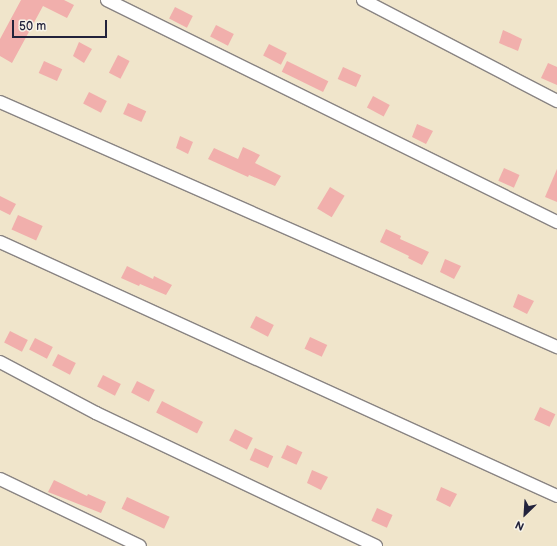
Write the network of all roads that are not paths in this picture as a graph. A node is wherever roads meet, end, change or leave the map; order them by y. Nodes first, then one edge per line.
1 (107, 0) edge
2 (363, 0) edge
3 (557, 101) edge
4 (0, 102) edge
5 (557, 222) edge
6 (0, 242) edge
7 (557, 347) edge
8 (0, 362) edge
9 (0, 479) edge
10 (557, 496) edge
11 (140, 546) edge
12 (376, 546) edge

1 - 5 street
2 - 3 street
4 - 7 street
6 - 10 street
8 - 12 street
9 - 11 street

